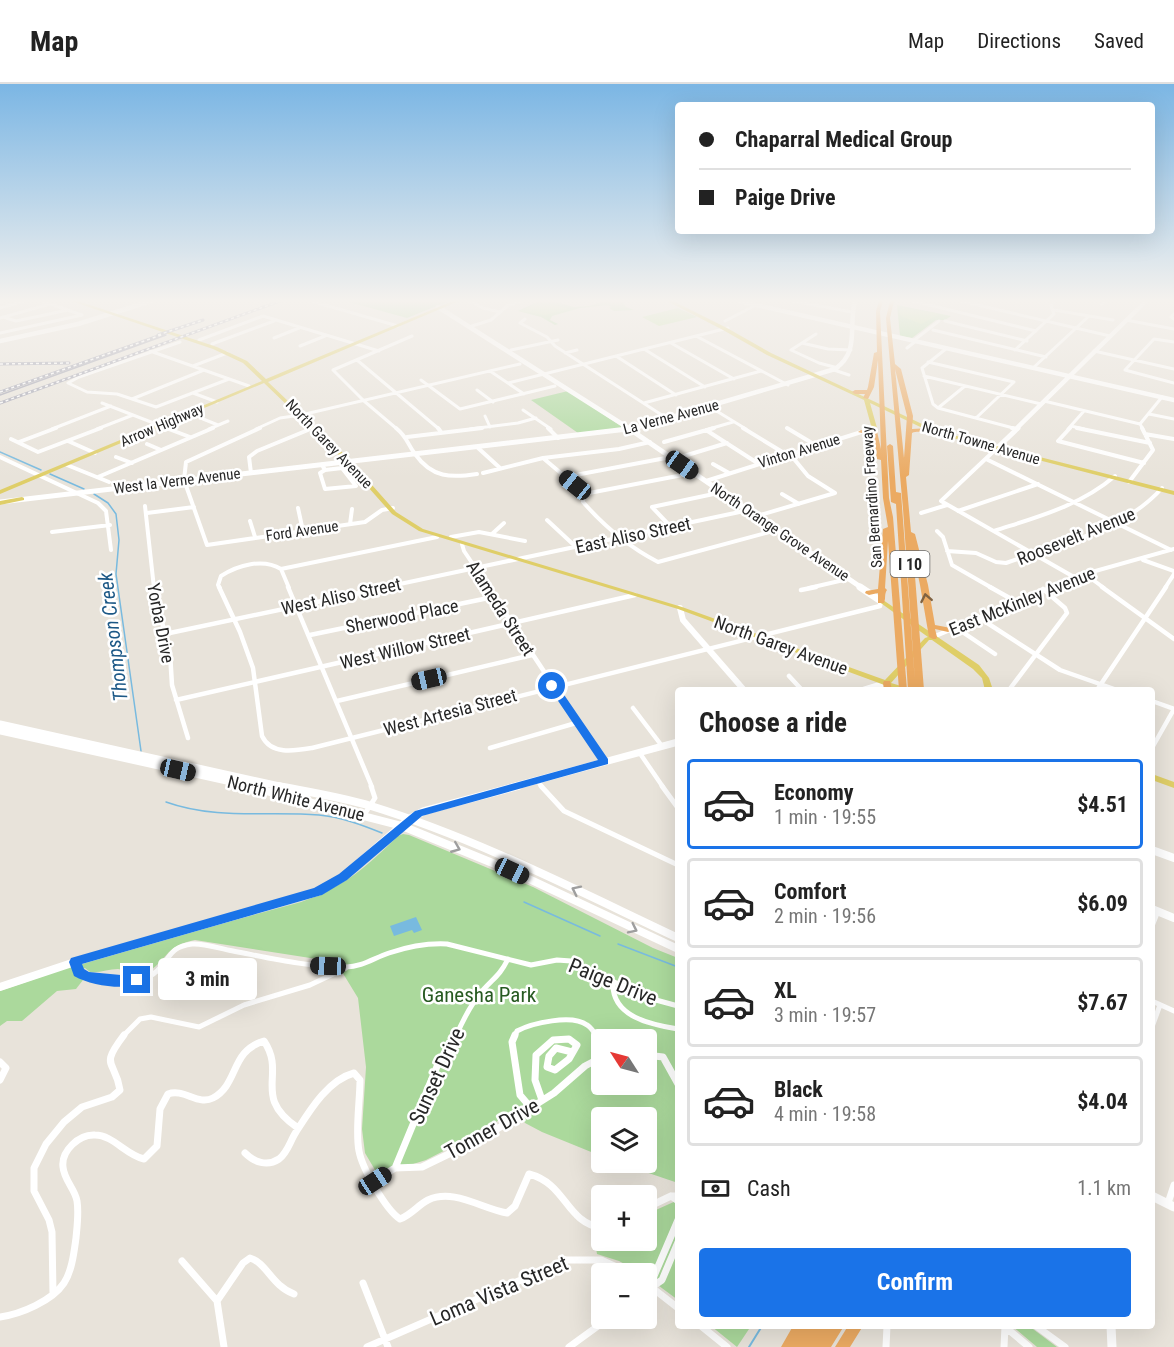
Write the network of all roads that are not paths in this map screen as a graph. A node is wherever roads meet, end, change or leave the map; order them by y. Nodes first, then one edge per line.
1 (126, 360) edge
2 (176, 360) edge
3 (209, 360) edge
4 (241, 360) edge
5 (245, 360) edge
6 (314, 360) edge
7 (357, 360) joint
8 (526, 360) edge
9 (578, 360) edge
10 (601, 360) edge
11 (622, 360) edge
12 (660, 360) edge
13 (700, 360) edge
14 (740, 360) edge
15 (786, 360) edge
16 (812, 360) edge
17 (848, 360) edge
18 (874, 360) edge
19 (881, 360) edge
20 (885, 360) edge
21 (891, 360) edge
22 (931, 360) edge
23 (998, 360) edge
24 (1043, 360) edge
25 (1085, 360) edge
26 (1135, 360) joint
27 (928, 362) junction
28 (520, 364) dead end
29 (586, 364) junction
30 (892, 364) junction
31 (193, 366) junction
32 (1033, 368) junction
33 (836, 369) junction
34 (1174, 369) edge
35 (205, 370) junction
36 (490, 371) junction
37 (761, 371) junction
38 (548, 374) junction
39 (849, 375) dead end
40 (819, 376) junction
41 (924, 376) junction
42 (1069, 376) junction
43 (229, 378) junction
44 (734, 379) junction
45 (267, 380) junction
46 (421, 380) dead end
47 (508, 383) junction
48 (1174, 383) edge
49 (788, 385) junction
50 (249, 386) junction
51 (429, 386) junction
52 (555, 386) dead end
53 (965, 386) junction
54 (705, 387) junction
55 (477, 390) dead end
56 (855, 392) joint
57 (194, 393) junction
58 (397, 393) junction
59 (524, 394) junction
60 (676, 395) junction
61 (1001, 395) junction
62 (867, 397) junction
63 (1162, 397) junction
64 (132, 399) junction
65 (1174, 400) edge
66 (216, 401) junction
67 (290, 401) junction
68 (364, 401) junction
69 (493, 402) junction
70 (102, 403) dead end
71 (644, 403) junction
72 (1042, 403) junction
73 (111, 406) junction
74 (710, 407) junction
75 (938, 408) junction
76 (869, 409) junction
77 (887, 409) junction
78 (523, 410) dead end
79 (1083, 411) junction
80 (303, 414) junction
81 (1149, 414) junction
82 (132, 415) junction
83 (485, 416) dead end
84 (536, 418) junction
85 (976, 418) junction
86 (668, 419) junction
87 (1174, 419) edge
88 (203, 420) dead end
89 (228, 421) dead end
90 (909, 421) junction
91 (734, 422) junction
92 (1140, 424) junction
93 (158, 425) junction
94 (218, 425) junction
95 (1071, 426) junction
96 (490, 427) junction
97 (787, 428) dead end
98 (631, 429) junction
99 (1017, 429) junction
100 (316, 430) junction
101 (706, 430) junction
102 (930, 430) junction
103 (324, 431) junction
104 (875, 431) junction
105 (441, 432) junction
106 (861, 432) joint
107 (908, 433) junction
108 (1145, 434) junction
109 (190, 437) junction
110 (407, 437) junction
111 (558, 438) junction
112 (10, 439) dead end
113 (1174, 439) edge
114 (67, 441) junction
115 (18, 442) junction
116 (650, 442) junction
117 (664, 442) dead end
118 (727, 443) junction
119 (1150, 443) junction
120 (147, 444) dead end
121 (817, 446) junction
122 (477, 447) junction
123 (997, 448) junction
124 (161, 450) junction
125 (93, 452) junction
126 (415, 454) junction
127 (788, 455) junction
128 (684, 456) dead end
129 (0, 457) edge
130 (116, 457) dead end
131 (671, 457) junction
132 (543, 458) junction
133 (986, 459) junction
134 (352, 461) junction
135 (132, 463) junction
136 (1144, 463) junction
137 (713, 464) dead end
138 (759, 464) junction
139 (68, 465) junction
140 (323, 467) junction
141 (500, 468) junction
142 (694, 472) junction
143 (251, 473) junction
144 (483, 473) dead end
145 (730, 473) junction
146 (477, 474) dead end
147 (39, 475) junction
148 (98, 477) junction
149 (565, 477) junction
150 (1114, 477) junction
151 (184, 480) junction
152 (706, 481) junction
153 (1130, 481) junction
154 (109, 482) dead end
155 (1038, 484) junction
156 (1162, 489) junction
157 (0, 490) edge
158 (723, 492) junction
159 (1174, 492) edge
160 (78, 493) junction
161 (584, 494) junction
162 (782, 494) dead end
163 (886, 498) junction
164 (22, 500) joint
165 (904, 500) junction
166 (0, 502) edge
167 (1076, 503) junction
168 (799, 504) junction
169 (947, 505) junction
170 (145, 506) dead end
171 (194, 507) junction
172 (298, 508) dead end
173 (391, 508) junction
174 (352, 509) dead end
175 (906, 509) junction
176 (748, 510) junction
177 (958, 511) junction
178 (147, 513) junction
179 (921, 513) dead end
180 (757, 516) junction
181 (890, 517) junction
182 (547, 520) dead end
183 (250, 521) dead end
184 (504, 523) dead end
185 (1117, 523) junction
186 (350, 524) junction
187 (110, 525) junction
188 (671, 527) junction
189 (777, 530) junction
190 (303, 531) junction
191 (937, 531) dead end
192 (994, 531) junction
193 (52, 532) dead end
194 (427, 532) junction
195 (492, 534) junction
196 (255, 537) junction
197 (437, 537) junction
198 (452, 537) junction
199 (621, 537) junction
200 (525, 541) dead end
201 (462, 544) junction
202 (576, 547) junction
203 (111, 550) dead end
204 (1173, 550) edge
205 (947, 551) junction
206 (1032, 553) junction
207 (518, 559) junction
208 (1141, 559) junction
209 (475, 568) junction
210 (282, 569) junction
211 (1174, 573) edge
212 (1085, 574) junction
213 (1074, 577) junction
214 (848, 579) junction
215 (801, 590) dead end
216 (883, 590) junction
217 (1043, 590) junction
218 (869, 593) junction
219 (635, 595) junction
220 (493, 597) junction
221 (881, 601) junction
222 (1015, 601) junction
223 (896, 602) junction
224 (297, 606) junction
225 (680, 608) junction
226 (910, 616) junction
227 (978, 617) junction
228 (236, 618) junction
229 (1145, 619) junction
230 (511, 623) junction
231 (931, 626) junction
232 (951, 629) junction
233 (165, 634) junction
234 (310, 635) junction
235 (758, 636) junction
236 (933, 637) junction
237 (1174, 639) edge
238 (708, 649) junction
239 (995, 654) dead end
240 (532, 655) junction
241 (1036, 655) junction
242 (323, 666) junction
243 (789, 676) dead end
244 (256, 682) junction
245 (1101, 685) junction
246 (552, 686) junction
247 (741, 687) edge
248 (799, 687) edge
249 (888, 687) edge
250 (904, 687) edge
251 (912, 687) edge
252 (920, 687) edge
253 (988, 687) edge
254 (1011, 687) edge
255 (1107, 687) edge
256 (176, 700) junction
257 (337, 700) junction
258 (1155, 702) edge
259 (633, 708) dead end
260 (1174, 709) edge
261 (576, 723) junction
262 (0, 724) edge
263 (0, 731) edge
264 (352, 737) junction
265 (188, 738) dead end
266 (675, 743) edge
267 (1155, 743) edge
268 (662, 746) junction
269 (490, 748) dead end
270 (639, 752) junction
271 (604, 762) junction
272 (1155, 778) edge
273 (537, 780) junction
274 (1155, 783) edge
275 (1174, 784) edge
276 (1174, 790) edge
277 (675, 804) edge
278 (370, 806) junction
279 (364, 815) junction
280 (409, 819) junction
281 (402, 826) junction
282 (1155, 851) edge
283 (1174, 858) edge
284 (675, 864) edge
285 (1155, 910) edge
286 (1174, 918) edge
287 (675, 938) edge
288 (675, 948) edge
289 (508, 959) junction
290 (75, 962) junction
291 (348, 967) junction
292 (613, 982) junction
293 (0, 987) edge
294 (1155, 1002) edge
295 (675, 1005) edge
296 (1160, 1005) junction
297 (1174, 1011) edge
298 (1155, 1019) edge
299 (675, 1028) edge
300 (591, 1029) edge
301 (572, 1052) dead end
302 (657, 1056) edge
303 (0, 1062) edge
304 (591, 1063) edge
305 (675, 1079) edge
306 (0, 1080) edge
307 (542, 1100) junction
308 (531, 1108) junction
309 (297, 1128) junction
310 (245, 1153) dead end
311 (395, 1168) junction
312 (375, 1181) junction
313 (1174, 1185) edge
314 (674, 1196) edge
315 (1155, 1198) edge
316 (657, 1203) edge
317 (1171, 1206) edge
318 (591, 1227) edge
319 (675, 1227) edge
320 (675, 1249) edge
321 (182, 1261) dead end
322 (611, 1263) edge
323 (657, 1269) edge
324 (657, 1282) edge
325 (363, 1283) dead end
326 (657, 1293) edge
327 (53, 1294) junction
328 (294, 1294) dead end
329 (217, 1301) junction
330 (675, 1306) edge
331 (0, 1317) edge
332 (596, 1329) edge
333 (705, 1329) edge
334 (799, 1329) edge
335 (813, 1329) edge
336 (824, 1329) edge
337 (835, 1329) edge
338 (854, 1329) edge
339 (887, 1329) edge
340 (1005, 1329) edge
341 (1008, 1329) edge
342 (1040, 1329) edge
343 (1111, 1329) edge
344 (386, 1343) edge
345 (575, 1346) edge
346 (224, 1347) edge
347 (367, 1347) edge
348 (727, 1347) edge
349 (788, 1347) edge
350 (802, 1347) edge
351 (813, 1347) edge
352 (823, 1347) edge
353 (842, 1347) edge
354 (886, 1347) edge
355 (1004, 1347) edge
356 (1029, 1347) edge
357 (1065, 1347) edge
358 (1112, 1347) edge

1 - 64 street
2 - 31 street
3 - 31 street
4 - 45 main road, North Garey Avenue
5 - 45 main road, North Garey Avenue
6 - 45 main road, Arrow Highway
7 - 58 street
7 - 68 street
8 - 38 main road, North Orange Grove Avenue
9 - 29 street
10 - 29 street
11 - 60 street
12 - 54 street
13 - 44 street
14 - 37 street
15 - 40 main road, North Towne Avenue
16 - 33 street
17 - 33 main road
18 - 62 highway
19 - 77 highway, San Bernardino Freeway / I 10
20 - 77 highway
21 - 30 highway, San Bernardino Freeway / I 10
22 - 27 street
23 - 32 main road
24 - 32 street
25 - 42 main road
26 - 34 street
26 - 48 street
27 - 41 street
27 - 61 street
28 - 36 street
29 - 38 street
29 - 71 street
30 - 77 highway, San Bernardino Freeway / I 10
30 - 90 highway
31 - 35 street
32 - 42 main road
33 - 39 street
33 - 40 main road, La Verne Avenue
35 - 43 street
35 - 64 street
36 - 47 street
36 - 51 street
37 - 44 street
37 - 49 street
38 - 47 street
38 - 98 main road, North Orange Grove Avenue
40 - 49 main road, La Verne Avenue
40 - 56 main road, North Towne Avenue
40 - 62 main road, North Towne Avenue
41 - 53 street
41 - 75 street
42 - 63 main road
42 - 72 main road
43 - 50 street
43 - 57 street
44 - 54 street
45 - 50 main road, Arrow Highway
45 - 66 main road, Arrow Highway
45 - 67 main road, North Garey Avenue
45 - 67 main road, North Garey Avenue
46 - 51 street
47 - 59 street
49 - 74 main road, La Verne Avenue
50 - 66 main road, Arrow Highway
51 - 58 street
51 - 69 street
52 - 59 street
53 - 61 street
53 - 75 street
54 - 60 street
55 - 69 street
56 - 62 highway
57 - 64 street
57 - 66 street
58 - 68 street
58 - 105 street
59 - 69 street
60 - 71 street
61 - 72 street
61 - 85 street
62 - 76 main road
62 - 77 main road, North Towne Avenue
63 - 65 main road
63 - 81 street
66 - 93 main road, Arrow Highway
67 - 80 main road, North Garey Avenue
67 - 80 main road, North Garey Avenue
68 - 80 street
68 - 110 street
70 - 73 street
71 - 86 street
72 - 79 street
72 - 99 main road
73 - 82 street
73 - 115 street
74 - 86 main road, La Verne Avenue
74 - 91 street
75 - 85 street
76 - 77 main road
76 - 104 main road
77 - 90 main road, North Towne Avenue
77 - 163 highway, San Bernardino Freeway / I 10
77 - 165 highway, San Bernardino Freeway / I 10
77 - 223 highway
77 - 226 highway
78 - 84 street
79 - 92 street
79 - 95 street
80 - 100 main road, North Garey Avenue
80 - 103 main road, North Garey Avenue
81 - 87 street
81 - 92 street
82 - 93 street
82 - 114 street
83 - 96 street
84 - 96 street
84 - 111 street
85 - 99 street
86 - 98 main road, La Verne Avenue
88 - 94 street
89 - 94 street
90 - 102 main road, North Towne Avenue
90 - 107 highway
90 - 123 main road, North Towne Avenue
91 - 101 street
91 - 127 street
92 - 108 street
93 - 109 street
93 - 125 main road, Arrow Highway
94 - 109 street
95 - 119 street
95 - 136 street
96 - 105 street
97 - 121 street
98 - 111 main road, La Verne Avenue
98 - 116 main road, North Orange Grove Avenue
99 - 123 main road
100 - 103 main road
100 - 134 main road, North Garey Avenue
101 - 117 street
101 - 118 street
102 - 107 highway
102 - 123 main road, North Towne Avenue
103 - 134 main road, North Garey Avenue
104 - 106 highway
104 - 163 highway
105 - 110 street
106 - 121 street, Vinton Avenue
107 - 165 highway
108 - 113 street
108 - 119 street
109 - 124 street
110 - 126 street
111 - 122 main road, La Verne Avenue
112 - 115 street
114 - 115 street
114 - 125 street
116 - 131 main road, North Orange Grove Avenue
116 - 132 street
118 - 128 street
118 - 138 street
119 - 136 street
120 - 124 street
121 - 127 street, Vinton Avenue
122 - 126 main road, La Verne Avenue
122 - 141 street
123 - 133 street
123 - 150 main road, North Towne Avenue
124 - 135 street
125 - 139 main road, Arrow Highway
125 - 147 main road, Arrow Highway
126 - 134 main road, La Verne Avenue
126 - 146 street
127 - 138 street, Vinton Avenue
127 - 168 street
129 - 147 street
130 - 135 street
131 - 142 main road, North Orange Grove Avenue
131 - 149 street
132 - 141 street
132 - 149 street
133 - 155 street
133 - 169 street
134 - 140 main road, West la Verne Avenue
134 - 173 main road, North Garey Avenue
135 - 148 street
136 - 153 street
137 - 145 street
138 - 145 street, Vinton Avenue
139 - 147 main road, Arrow Highway
139 - 148 street
140 - 140 street
140 - 143 main road, West la Verne Avenue
141 - 144 street
142 - 152 main road, North Orange Grove Avenue
142 - 161 street
143 - 151 main road, West la Verne Avenue
143 - 151 street
145 - 152 street, Vinton Avenue
147 - 157 main road, Arrow Highway
147 - 160 street
148 - 154 street
149 - 161 street
150 - 153 main road, North Towne Avenue
150 - 167 street
151 - 160 main road, West la Verne Avenue
151 - 171 street
152 - 158 main road, North Orange Grove Avenue
153 - 156 main road, North Towne Avenue
155 - 167 street
155 - 177 street
156 - 159 main road, North Towne Avenue
156 - 185 street, Roosevelt Avenue
158 - 176 main road, North Orange Grove Avenue
158 - 188 street
160 - 164 main road, West la Verne Avenue
160 - 187 street
161 - 199 street
162 - 168 street
163 - 181 highway, San Bernardino Freeway / I 10
164 - 166 main road
165 - 175 highway, San Bernardino Freeway / I 10
167 - 185 street
167 - 192 street
168 - 180 street
169 - 177 street
169 - 179 street
170 - 178 street, Yorba Drive
171 - 178 street
171 - 196 street, Ford Avenue
172 - 190 street
173 - 186 street, Ford Avenue
173 - 194 main road, North Garey Avenue
173 - 198 main road, North Garey Avenue
174 - 186 street
175 - 226 highway, San Bernardino Freeway / I 10
231 -> 175 highway
176 - 180 main road, North Orange Grove Avenue
176 - 188 street, East Aliso Street
177 - 192 street
178 - 233 street, Yorba Drive
180 - 189 main road, North Orange Grove Avenue
181 - 216 highway
181 - 223 highway, San Bernardino Freeway / I 10
182 - 202 street
183 - 196 street
184 - 195 street
185 - 204 street
185 - 206 street, Roosevelt Avenue
186 - 190 street, Ford Avenue
187 - 193 street
187 - 203 street
188 - 199 street, East Aliso Street
189 - 199 street
189 - 214 main road, North Orange Grove Avenue
190 - 196 street, Ford Avenue
191 - 205 street
192 - 206 street
194 - 197 main road, North Garey Avenue
194 - 198 main road
195 - 198 street
195 - 200 street
197 - 201 main road, North Garey Avenue
197 - 210 street
198 - 207 main road, North Garey Avenue
199 - 202 street, East Aliso Street
201 - 207 main road, North Garey Avenue
201 - 209 street, Alameda Street
202 - 207 street, East Aliso Street
204 - 208 street, East McKinley Avenue
205 - 206 street, Roosevelt Avenue
205 - 222 street
206 - 213 street
207 - 209 street, West Aliso Street
207 - 219 main road, North Garey Avenue
208 - 211 street
208 - 212 street, East McKinley Avenue
209 - 220 street, Alameda Street
209 - 224 street, West Aliso Street
210 - 224 street
210 - 228 street
211 - 229 street
212 - 213 street, East McKinley Avenue
212 - 229 street
213 - 217 street, East McKinley Avenue
214 - 215 street
214 - 218 main road, North Orange Grove Avenue
216 - 218 highway
216 - 221 highway
217 - 222 street, East McKinley Avenue
217 - 241 street
218 - 221 main road, North Orange Grove Avenue
219 - 225 main road, North Garey Avenue
219 - 230 street, West Willow Street
220 - 230 street, Alameda Street
220 - 234 street, Sherwood Place
221 - 235 street, West Artesia Street
221 - 236 main road, North Orange Grove Avenue
222 - 227 street, East McKinley Avenue
223 - 250 highway, San Bernardino Freeway / I 10
224 - 228 street, West Aliso Street
224 - 234 street
225 - 235 main road, North Garey Avenue
225 - 238 street
226 - 251 highway
226 - 252 highway, San Bernardino Freeway / I 10
227 - 232 street, East McKinley Avenue
227 - 241 street
228 - 233 street, West Aliso Street
228 - 244 street
229 - 237 street
229 - 245 street
230 - 240 street, Alameda Street
230 - 242 street, West Willow Street
231 - 232 highway
231 - 236 highway
232 - 236 street, East McKinley Avenue
232 - 239 street
233 - 256 street, Yorba Drive
234 - 242 street
235 - 238 street, West Artesia Street
235 - 249 main road, North Garey Avenue
236 - 249 main road, East McKinley Avenue
236 - 253 main road, North Orange Grove Avenue
238 - 246 street, West Artesia Street
238 - 247 street
240 - 246 street, Alameda Street
240 - 257 street
241 - 245 street
241 - 254 street
242 - 244 street, West Willow Street
242 - 257 street
243 - 248 street
244 - 256 street, West Willow Street
244 - 264 street, West Artesia Street
245 - 255 street
246 - 261 street, Alameda Street
246 - 264 street, West Artesia Street
256 - 265 street, Yorba Drive
257 - 264 street
258 - 260 street
259 - 268 street
260 - 267 street
261 - 269 street
261 - 271 street, Alameda Street
262 - 278 main road, North White Avenue
263 - 279 main road, North White Avenue
264 - 278 street
266 - 268 main road
268 - 270 main road
270 - 271 main road
270 - 277 street
271 - 273 main road
272 - 275 main road
273 - 280 main road
273 - 284 street
274 - 276 main road
278 - 279 street
278 - 280 main road, North White Avenue
279 - 281 main road, North White Avenue
280 - 281 main road
287 -> 280 main road, North White Avenue
281 -> 288 main road, North White Avenue
281 - 290 main road
282 - 283 street
285 - 286 street
289 - 291 street, Paige Drive
289 - 292 street, Paige Drive
289 - 311 street, Sunset Drive
290 - 291 street, Paige Drive
290 - 293 main road
291 - 327 street
292 - 295 street, Paige Drive
292 - 299 street
294 - 296 street
296 - 297 street
296 - 298 street
300 - 308 street
301 - 307 street
302 - 305 street
303 - 306 street
304 - 307 street, Tonner Drive
307 - 308 street, Tonner Drive
308 - 311 street, Tonner Drive
309 - 310 street
309 - 312 street
309 - 327 street
311 - 312 street, Tonner Drive
312 - 318 street
313 - 317 street
314 - 316 street
315 - 317 street
319 - 323 street
320 - 324 street
321 - 329 street
322 - 344 street, Loma Vista Street
325 - 344 street
326 - 330 street
327 - 331 street
328 - 329 street
329 - 346 street
332 - 345 street
333 - 348 street
334 - 349 highway
335 - 350 highway
336 - 351 highway
337 - 352 highway
338 - 353 highway
339 - 354 street
340 - 355 street
341 - 356 street
342 - 357 street
343 - 358 street
344 - 347 street, Loma Vista Street

